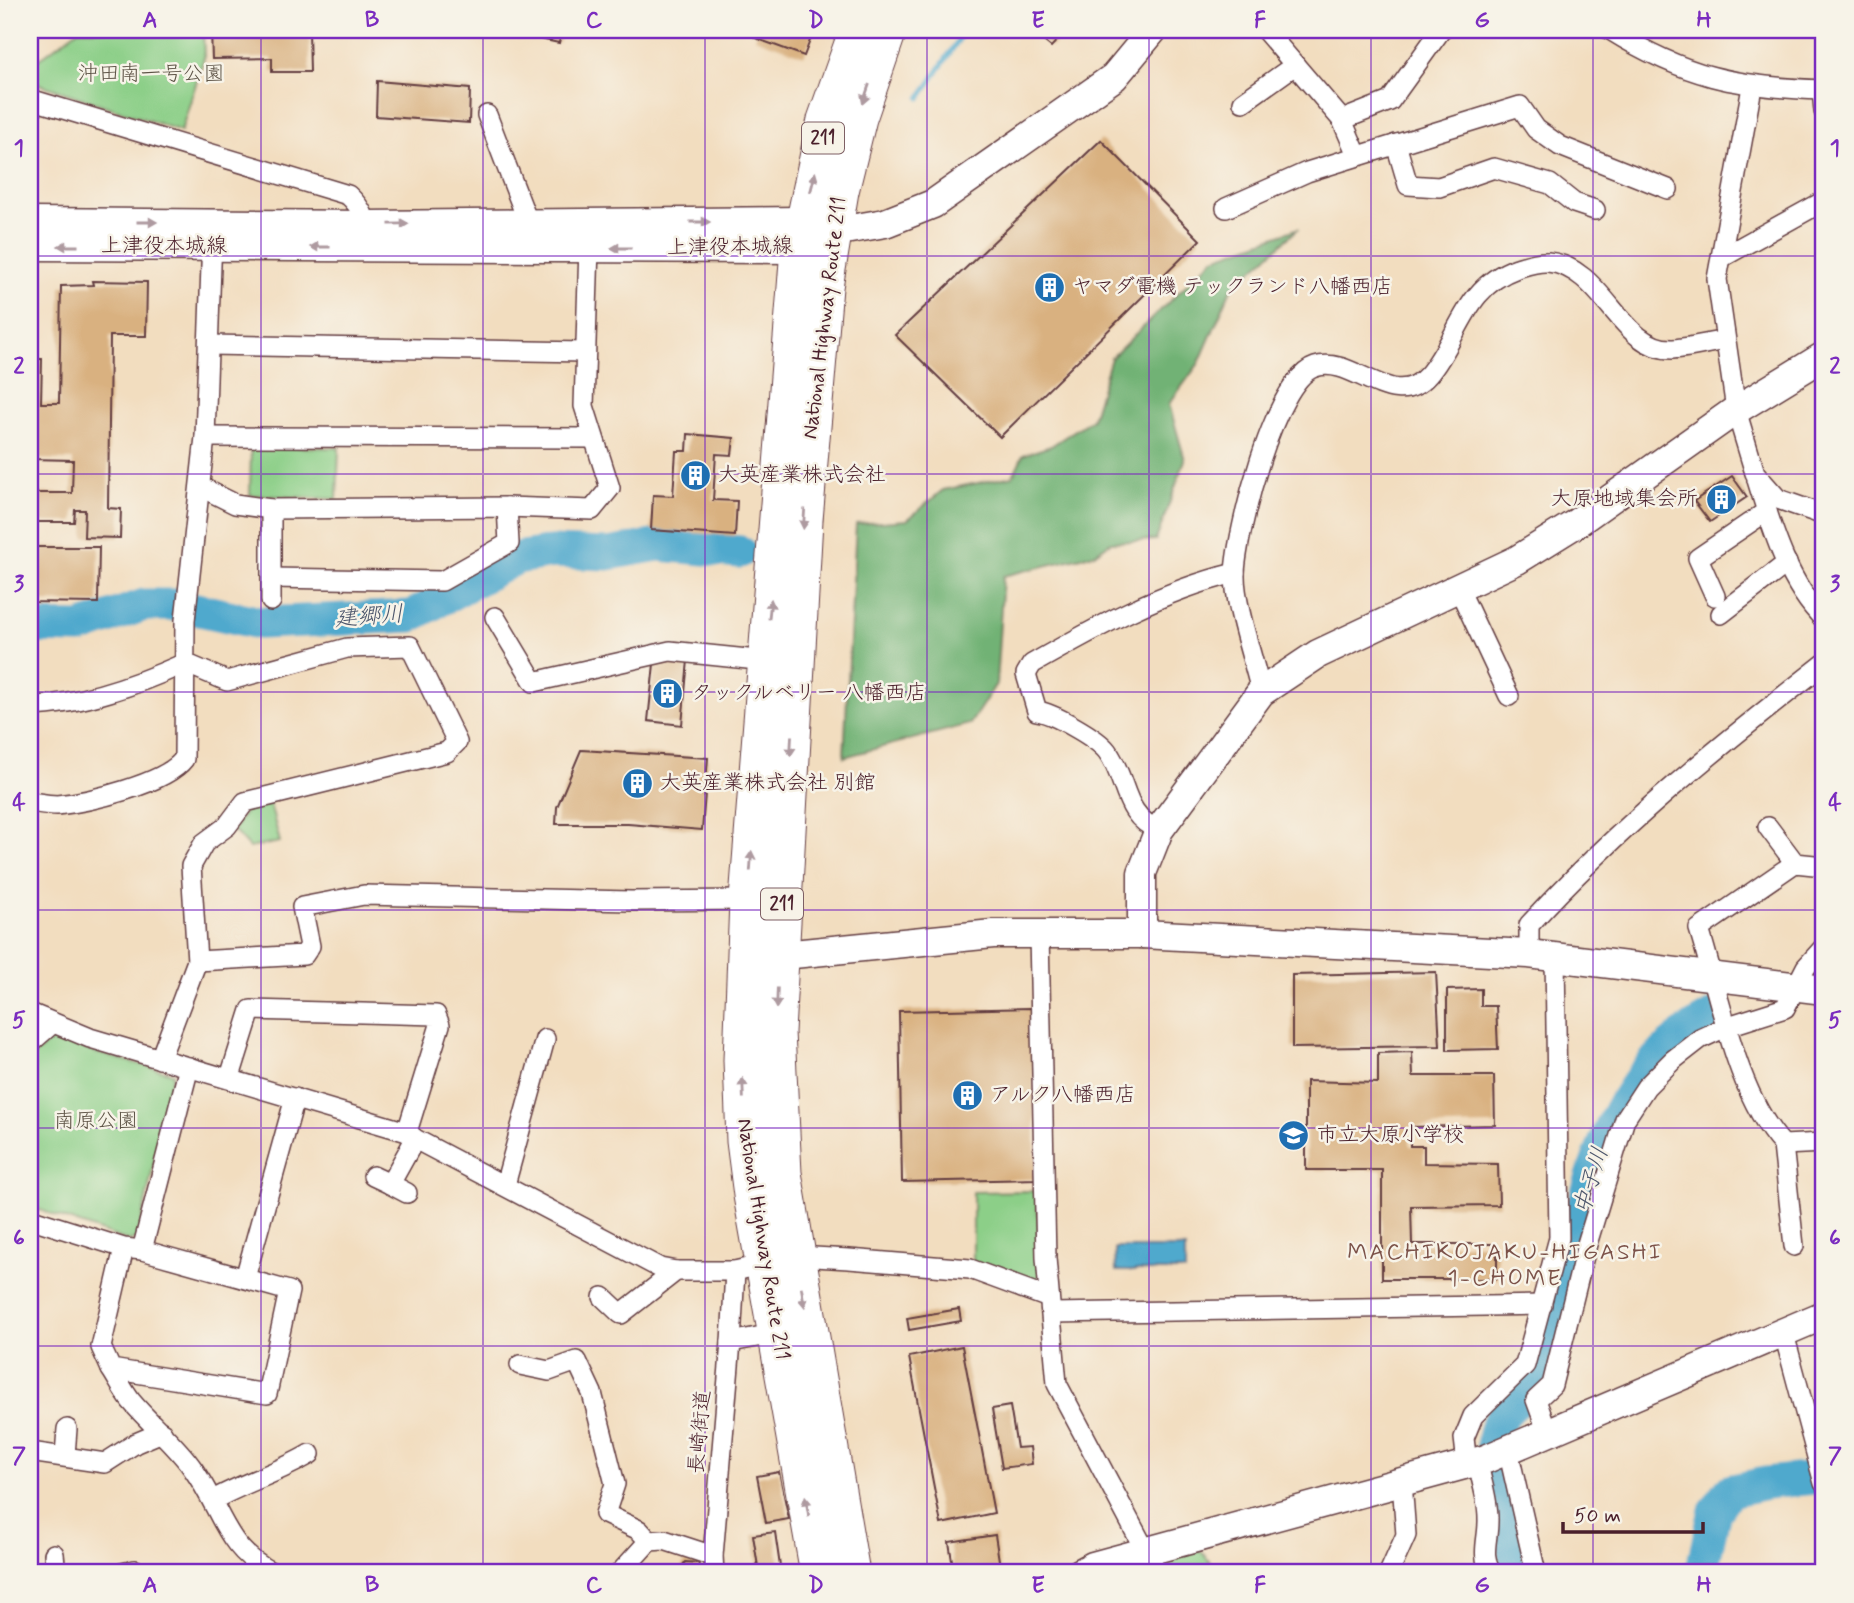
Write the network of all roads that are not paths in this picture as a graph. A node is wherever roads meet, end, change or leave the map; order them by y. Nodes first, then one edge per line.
1 (858, 30) edge
2 (888, 30) edge
3 (1153, 30) edge
4 (1265, 30) edge
5 (1441, 30) edge
6 (1610, 30) edge
7 (1295, 65) junction
8 (1752, 87) junction
9 (1823, 90) edge
10 (30, 99) edge
11 (1243, 102) dead end
12 (1824, 111) edge
13 (487, 115) dead end
14 (1342, 120) junction
15 (1395, 144) junction
16 (1357, 155) junction
17 (1668, 189) dead end
18 (1824, 201) edge
19 (1226, 208) dead end
20 (1595, 210) dead end
21 (30, 222) edge
22 (528, 222) junction
23 (212, 234) junction
24 (812, 234) junction
25 (367, 236) junction
26 (30, 246) edge
27 (589, 247) junction
28 (1721, 258) junction
29 (1725, 340) junction
30 (210, 345) junction
31 (585, 352) junction
32 (1824, 356) edge
33 (1736, 410) junction
34 (205, 437) junction
35 (593, 438) junction
36 (1755, 472) junction
37 (201, 487) junction
38 (507, 507) junction
39 (271, 509) junction
40 (1767, 511) junction
41 (1824, 515) edge
42 (1787, 563) junction
43 (1235, 573) junction
44 (272, 578) junction
45 (1458, 587) junction
46 (271, 601) dead end
47 (495, 617) dead end
48 (1824, 619) edge
49 (766, 661) junction
50 (186, 663) junction
51 (1824, 664) edge
52 (1261, 692) junction
53 (1509, 696) dead end
54 (30, 705) edge
55 (30, 802) edge
56 (1768, 827) dead end
57 (1159, 830) junction
58 (1796, 863) junction
59 (1824, 866) edge
60 (748, 900) junction
61 (1142, 934) junction
62 (1039, 935) junction
63 (1824, 947) edge
64 (1542, 955) junction
65 (762, 957) junction
66 (197, 961) junction
67 (1713, 975) junction
68 (1794, 987) junction
69 (1824, 990) edge
70 (30, 1013) edge
71 (52, 1023) junction
72 (1728, 1026) junction
73 (545, 1039) dead end
74 (30, 1043) edge
75 (160, 1059) junction
76 (189, 1067) junction
77 (230, 1077) junction
78 (295, 1098) junction
79 (411, 1136) junction
80 (1824, 1143) edge
81 (1783, 1145) junction
82 (390, 1184) dead end
83 (505, 1185) junction
84 (35, 1220) dead end
85 (1560, 1238) junction
86 (1587, 1244) junction
87 (1794, 1246) dead end
88 (133, 1249) junction
89 (765, 1263) junction
90 (676, 1271) junction
91 (245, 1278) junction
92 (603, 1297) dead end
93 (1542, 1305) junction
94 (1050, 1306) junction
95 (1824, 1315) edge
96 (778, 1333) junction
97 (1784, 1334) junction
98 (731, 1342) junction
99 (520, 1365) dead end
100 (111, 1369) junction
101 (67, 1429) dead end
102 (162, 1432) junction
103 (1548, 1433) junction
104 (30, 1451) edge
105 (310, 1454) dead end
106 (65, 1455) junction
107 (1488, 1457) junction
108 (1821, 1474) edge
109 (1402, 1482) junction
110 (214, 1500) junction
111 (649, 1541) junction
112 (1146, 1552) junction
113 (713, 1565) edge
114 (122, 1573) edge
115 (137, 1573) edge
116 (273, 1573) edge
117 (620, 1573) edge
118 (819, 1573) edge
119 (851, 1573) edge
120 (1080, 1573) edge
121 (1389, 1573) edge
122 (1491, 1573) edge
123 (1536, 1573) edge

24 -> 1 highway, National Highway Route 211 / 211
2 -> 24 highway, National Highway Route 211 / 211
3 - 24 street
4 - 7 street
5 - 14 street
6 - 8 street
7 - 11 street
7 - 14 street
8 - 9 street
8 - 28 street
9 - 12 street
10 - 25 street
13 - 22 street
14 - 16 street
15 - 16 street
15 - 17 street
15 - 20 street
16 - 19 street
18 - 28 street
21 -> 23 street, 上津役本城線
22 -> 24 street, 上津役本城線
25 -> 22 street, 上津役本城線
23 - 25 street, 上津役本城線
23 -> 26 street, 上津役本城線
23 - 30 street
24 -> 27 street, 上津役本城線
49 -> 24 highway, National Highway Route 211 / 211
24 -> 65 highway, National Highway Route 211 / 211
25 - 27 street, 上津役本城線
27 - 31 street
28 - 29 street
29 - 33 street
29 - 43 street
30 - 31 street
30 - 34 street
31 - 35 street
32 - 33 street
33 - 36 street
33 - 45 street
34 - 35 street
34 - 37 street
35 - 38 street
36 - 40 street
36 - 41 street
37 - 39 street
37 - 50 street
38 - 39 street
38 - 44 street
39 - 44 street
40 - 42 street
40 - 42 street
42 - 48 street
43 - 52 street
43 - 57 street
44 - 46 street
45 - 52 street
45 - 53 street
47 - 49 street
60 -> 49 highway, National Highway Route 211 / 211
50 - 54 street
50 - 55 street
50 - 66 street
51 - 64 street
52 - 57 street
56 - 58 street
57 - 61 street
58 - 59 street
58 - 67 street
60 - 65 highway, National Highway Route 211 / 211
60 - 66 street
61 - 62 street
61 - 64 street
62 - 65 street
62 - 94 street
63 - 68 street
64 - 67 street
64 - 85 street
65 - 89 highway, National Highway Route 211 / 211
66 - 75 street
67 - 68 street
67 - 72 street
68 - 69 street
68 - 72 street
70 - 71 street
71 - 74 street
71 - 75 street
72 - 81 street
72 - 86 street
73 - 83 street
75 - 76 street
76 - 77 street
76 - 88 street
77 - 78 street
77 - 79 street
78 - 79 street
78 - 91 street
79 - 82 street
79 - 83 street
80 - 81 street
81 - 87 street
83 - 90 street
84 - 88 street
85 - 86 street
85 - 93 street
86 - 103 street
88 - 91 street
88 - 100 street
89 - 90 street
89 - 94 street
89 - 96 highway, National Highway Route 211 / 211
89 - 98 street, 長崎街道
89 -> 119 highway, National Highway Route 211 / 211
90 - 92 street
91 - 100 street
93 - 94 street
93 - 107 street
94 - 112 street
95 - 97 street
96 - 98 street
118 -> 96 highway, National Highway Route 211 / 211
97 - 103 street
97 - 108 street
98 - 113 street, 長崎街道
99 - 111 street
100 - 102 street
101 - 106 street
102 - 106 street
102 - 110 street
103 - 107 street
104 - 106 street
105 - 110 street
107 - 109 street
107 - 122 street
107 - 123 street
109 - 112 street
109 - 121 street
110 - 116 street
111 - 113 street
111 - 117 street
112 - 120 street
114 - 115 street

